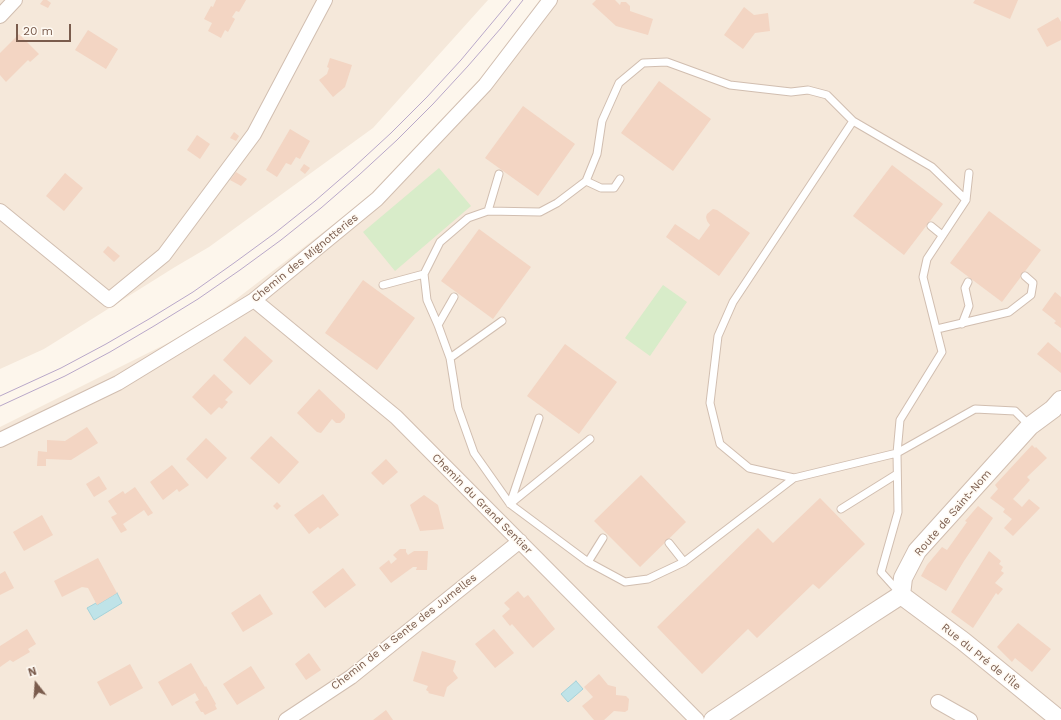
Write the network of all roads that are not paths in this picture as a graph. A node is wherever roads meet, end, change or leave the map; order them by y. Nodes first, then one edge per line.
1 (15, 0) edge
2 (325, 0) edge
3 (550, 0) edge
4 (0, 16) edge
5 (853, 121) junction
6 (969, 173) dead end
7 (500, 174) dead end
8 (620, 179) dead end
9 (586, 181) junction
10 (966, 200) junction
11 (0, 211) edge
12 (488, 211) junction
13 (931, 226) dead end
14 (942, 235) junction
15 (424, 274) junction
16 (1026, 276) dead end
17 (968, 282) dead end
18 (383, 285) dead end
19 (454, 297) dead end
20 (254, 300) junction
21 (502, 321) dead end
22 (962, 324) junction
23 (438, 325) junction
24 (936, 329) junction
25 (450, 358) junction
26 (1061, 400) edge
27 (539, 418) dead end
28 (1030, 426) junction
29 (590, 439) dead end
30 (0, 440) edge
31 (897, 453) junction
32 (897, 474) junction
33 (794, 478) junction
34 (510, 504) junction
35 (841, 509) dead end
36 (604, 538) dead end
37 (520, 541) junction
38 (669, 544) dead end
39 (588, 562) junction
40 (684, 562) junction
41 (901, 595) junction
42 (938, 702) dead end
43 (286, 720) edge
44 (697, 720) edge
45 (713, 720) edge
46 (970, 720) edge
47 (1060, 720) edge

1 - 4 street
2 - 11 street
3 - 20 street, Chemin des Mignotteries
5 - 9 lane
5 - 10 lane
5 - 33 lane
6 - 10 lane
7 - 12 lane
8 - 9 lane
9 - 12 lane
10 - 14 lane
12 - 15 lane
13 - 14 lane
14 - 24 lane
15 - 18 lane
15 - 23 lane
16 - 22 lane
17 - 22 lane
19 - 23 lane
20 - 30 street, Chemin des Mignotteries
20 - 37 street, Chemin du Grand Sentier
21 - 25 lane
22 - 24 lane
23 - 25 lane
24 - 31 lane
25 - 34 lane
26 - 28 street, Route de Saint-Nom
27 - 34 lane
28 - 31 lane
28 - 41 street, Route de Saint-Nom
29 - 34 lane
31 - 32 lane
31 - 33 lane
32 - 35 lane
32 - 41 lane
33 - 40 lane
34 - 39 lane
36 - 39 lane
37 - 43 street, Chemin de la Sente des Jumelles
37 - 44 street, Chemin du Grand Sentier
38 - 40 lane
39 - 40 lane
41 - 45 street
41 - 47 street, Rue du Pré de l'Île
42 - 46 street

